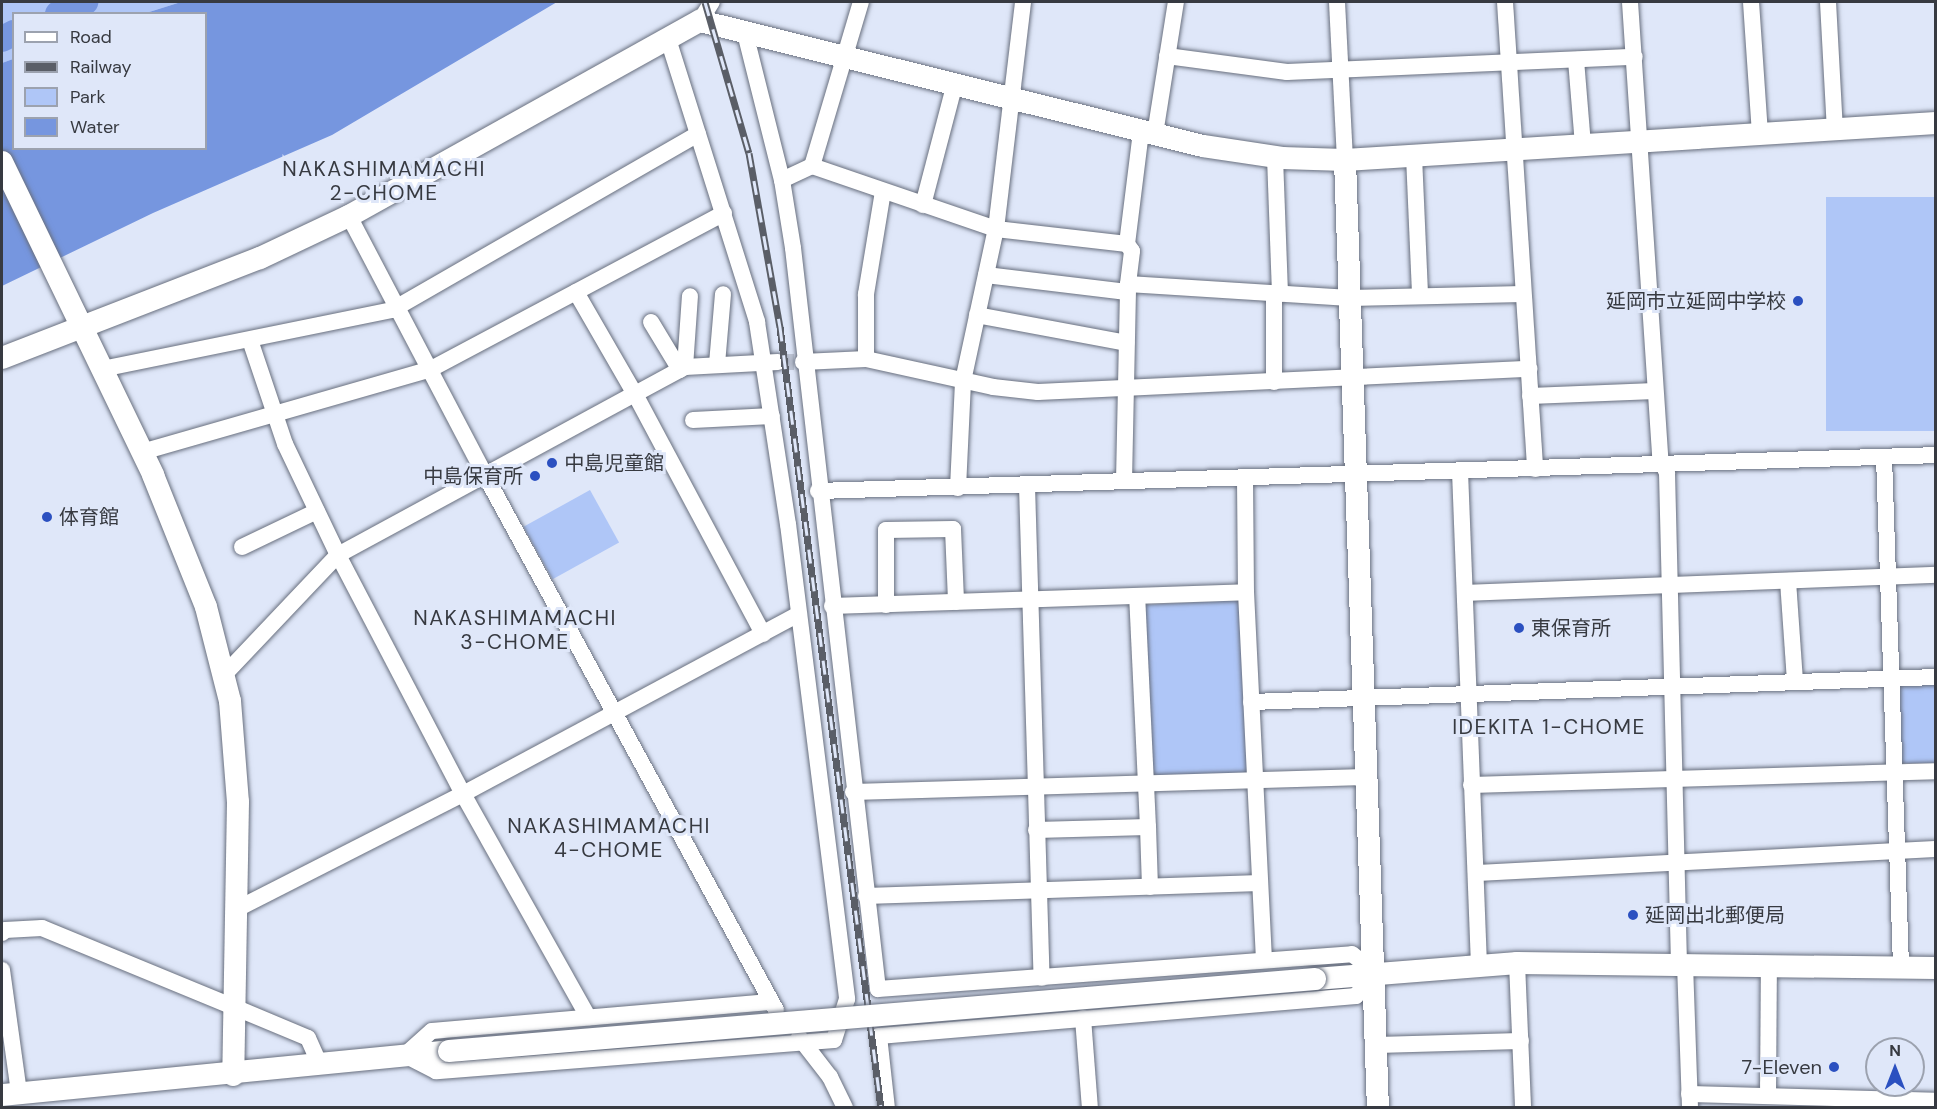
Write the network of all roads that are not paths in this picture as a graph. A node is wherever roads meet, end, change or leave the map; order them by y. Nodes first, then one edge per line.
1 (861, 2) edge
2 (1023, 2) edge
3 (1176, 2) edge
4 (1337, 2) edge
5 (1505, 2) edge
6 (1630, 2) edge
7 (1751, 2) edge
8 (1828, 2) edge
9 (706, 11) edge
10 (744, 29) junction
11 (668, 39) junction
12 (846, 55) junction
13 (1167, 56) junction
14 (1635, 57) junction
15 (1576, 60) junction
16 (1508, 62) junction
17 (1339, 67) junction
18 (955, 83) junction
19 (1011, 97) junction
20 (1935, 123) edge
21 (1834, 130) junction
22 (1148, 132) junction
23 (698, 134) junction
24 (1760, 134) junction
25 (1639, 142) junction
26 (1583, 146) junction
27 (1513, 150) junction
28 (1414, 156) junction
29 (1275, 157) junction
30 (1345, 160) junction
31 (2, 162) edge
32 (812, 166) junction
33 (782, 180) junction
34 (883, 191) junction
35 (923, 206) junction
36 (724, 213) junction
37 (349, 216) junction
38 (996, 229) junction
39 (1127, 244) junction
40 (986, 275) junction
41 (1127, 288) junction
42 (576, 292) junction
43 (723, 294) dead end
44 (1277, 294) junction
45 (1523, 294) junction
46 (690, 296) dead end
47 (1420, 297) junction
48 (1350, 298) junction
49 (398, 307) junction
50 (977, 315) junction
51 (80, 322) junction
52 (651, 322) dead end
53 (250, 340) junction
54 (1126, 343) junction
55 (2, 358) edge
56 (866, 359) junction
57 (805, 362) junction
58 (771, 363) junction
59 (717, 364) junction
60 (682, 368) junction
61 (102, 369) junction
62 (431, 369) junction
63 (1529, 369) junction
64 (1354, 378) junction
65 (963, 381) junction
66 (1274, 382) junction
67 (1125, 389) junction
68 (1655, 391) junction
69 (635, 394) junction
70 (1530, 396) junction
71 (273, 412) junction
72 (772, 416) junction
73 (693, 420) dead end
74 (142, 452) junction
75 (1935, 455) edge
76 (1884, 457) junction
77 (1664, 465) junction
78 (1535, 469) junction
79 (1460, 471) junction
80 (1358, 474) junction
81 (485, 476) junction
82 (1245, 478) junction
83 (1124, 481) junction
84 (1027, 486) junction
85 (958, 488) junction
86 (818, 491) junction
87 (317, 511) junction
88 (242, 547) dead end
89 (338, 555) junction
90 (1935, 575) edge
91 (1890, 577) junction
92 (1788, 581) junction
93 (1670, 585) junction
94 (1246, 592) junction
95 (1466, 593) junction
96 (1137, 596) junction
97 (1029, 600) junction
98 (956, 602) junction
99 (886, 604) junction
100 (832, 606) junction
101 (799, 614) junction
102 (763, 634) junction
103 (223, 676) junction
104 (1935, 677) edge
105 (1893, 679) junction
106 (1795, 682) junction
107 (1673, 686) junction
108 (1468, 693) junction
109 (1365, 696) junction
110 (1251, 702) junction
111 (615, 714) junction
112 (1935, 771) edge
113 (1896, 773) junction
114 (1368, 777) junction
115 (1673, 781) junction
116 (1255, 782) junction
117 (1145, 784) junction
118 (1471, 785) junction
119 (1034, 786) junction
120 (853, 792) junction
121 (463, 794) junction
122 (1148, 827) junction
123 (1036, 830) junction
124 (1935, 849) edge
125 (1898, 850) junction
126 (1676, 861) junction
127 (1476, 873) junction
128 (1260, 883) junction
129 (1150, 887) junction
130 (1038, 891) junction
131 (866, 896) junction
132 (237, 909) junction
133 (2, 933) edge
134 (1264, 960) junction
135 (1517, 963) junction
136 (1682, 964) junction
137 (1479, 965) junction
138 (1769, 966) junction
139 (1901, 968) junction
140 (1935, 968) edge
141 (2, 970) edge
142 (1374, 972) junction
143 (1042, 978) junction
144 (770, 1002) junction
145 (234, 1007) junction
146 (588, 1017) junction
147 (1083, 1018) junction
148 (1521, 1041) junction
149 (803, 1042) junction
150 (1376, 1044) junction
151 (405, 1055) junction
152 (320, 1065) junction
153 (233, 1075) junction
154 (10, 1094) edge
155 (1768, 1096) junction
156 (1689, 1101) edge
157 (1931, 1103) edge
158 (845, 1107) edge
159 (887, 1107) edge
160 (1090, 1107) edge
161 (1378, 1107) edge
162 (1523, 1107) edge

1 - 12 street
2 - 19 street
3 - 13 street
4 - 17 street
5 - 16 street
6 - 14 street
7 - 24 street
8 - 21 street
9 - 10 street
9 - 11 street
10 - 12 street
10 - 33 street
11 - 23 street
11 - 37 street
12 - 18 street
12 - 32 street
13 - 17 street
13 - 22 street
14 - 15 street
14 - 25 street
15 - 16 street
15 - 26 street
16 - 17 street
16 - 27 street
17 - 30 street
18 - 19 street
18 - 35 street
19 - 22 street
19 - 38 street
20 - 21 street
21 - 24 street
22 - 29 street
22 - 39 street
23 - 36 street
23 - 49 street
24 - 25 street
25 - 26 street
25 - 68 street
26 - 27 street
27 - 28 street
27 - 45 street
28 - 30 street
28 - 47 street
29 - 30 street
29 - 44 street
30 - 48 street
31 - 51 street
32 - 33 street
32 - 34 street
33 - 57 street
34 - 35 street
34 - 56 street
35 - 38 street
36 - 42 street
36 - 58 street
37 - 49 street
37 - 51 street
38 - 39 street
38 - 40 street
39 - 41 street
40 - 41 street
40 - 50 street
41 - 44 street
41 - 54 street
42 - 62 street
42 - 69 street
43 - 59 street
44 - 48 street
44 - 66 street
45 - 47 street
45 - 63 street
46 - 60 street
47 - 48 street
48 - 64 street
49 - 53 street
49 - 62 street
50 - 54 street
50 - 65 street
51 - 55 street
51 - 61 street
52 - 60 street
53 - 61 street
53 - 71 street
54 - 67 street
56 - 57 street
56 - 65 street
57 - 86 street
58 - 59 street
58 - 72 street
59 - 60 street
60 - 69 street
61 - 74 street
62 - 71 street
62 - 81 street
63 - 64 street
63 - 70 street
64 - 66 street
64 - 80 street
65 - 67 street
65 - 85 street
66 - 67 street
67 - 83 street
68 - 70 street
68 - 77 street
69 - 81 street
69 - 102 street
70 - 78 street
71 - 74 street
71 - 87 street
72 - 73 street
72 - 101 street
74 - 103 street
75 - 76 street
76 - 77 street
76 - 91 street
77 - 78 street
77 - 93 street
78 - 79 street
79 - 80 street
79 - 95 street
80 - 82 street
80 - 109 street
81 - 89 street
81 - 111 street
82 - 83 street
82 - 94 street
83 - 84 street
84 - 85 street
84 - 97 street
85 - 86 street
86 - 100 street
87 - 88 street
87 - 89 street
89 - 103 street
89 - 121 street
90 - 91 street
91 - 92 street
91 - 105 street
92 - 93 street
92 - 106 street
93 - 95 street
93 - 107 street
94 - 96 street
94 - 110 street
95 - 108 street
96 - 97 street
96 - 117 street
97 - 98 street
97 - 119 street
98 - 99 street
98 - 99 street
99 - 100 street
100 - 120 street
101 - 102 street
101 - 149 street
102 - 111 street
103 - 132 street
104 - 105 street
105 - 106 street
105 - 113 street
106 - 107 street
107 - 108 street
107 - 115 street
108 - 109 street
108 - 118 street
109 - 110 street
109 - 114 street
110 - 116 street
111 - 121 street
111 - 144 street
112 - 113 street
113 - 115 street
113 - 125 street
114 - 116 street
114 - 142 street
115 - 118 street
115 - 126 street
116 - 117 street
116 - 128 street
117 - 119 street
117 - 122 street
118 - 127 street
119 - 120 street
119 - 123 street
120 - 131 street
121 - 132 street
121 - 146 street
122 - 123 street
122 - 129 street
123 - 130 street
124 - 125 street
125 - 126 street
125 - 139 street
126 - 127 street
126 - 136 street
127 - 137 street
128 - 129 street
128 - 134 street
129 - 130 street
130 - 131 street
130 - 143 street
131 - 143 street
132 - 145 street
133 - 145 street
134 - 142 street
134 - 143 street
135 - 136 street
135 - 137 street
135 - 148 street
136 - 138 street
136 - 156 street
137 - 142 street
138 - 139 street
138 - 155 street
139 - 140 street
141 - 154 street
142 - 147 street
142 - 150 street
142 - 151 street, bridge
144 - 146 street
144 - 149 street
145 - 152 street
145 - 153 street
146 - 151 street
147 - 159 street
147 - 160 street
148 - 150 street
148 - 162 street
149 - 151 street
149 - 158 street
150 - 161 street
151 - 152 street
152 - 153 street
153 - 154 street
155 - 156 street
155 - 157 street

